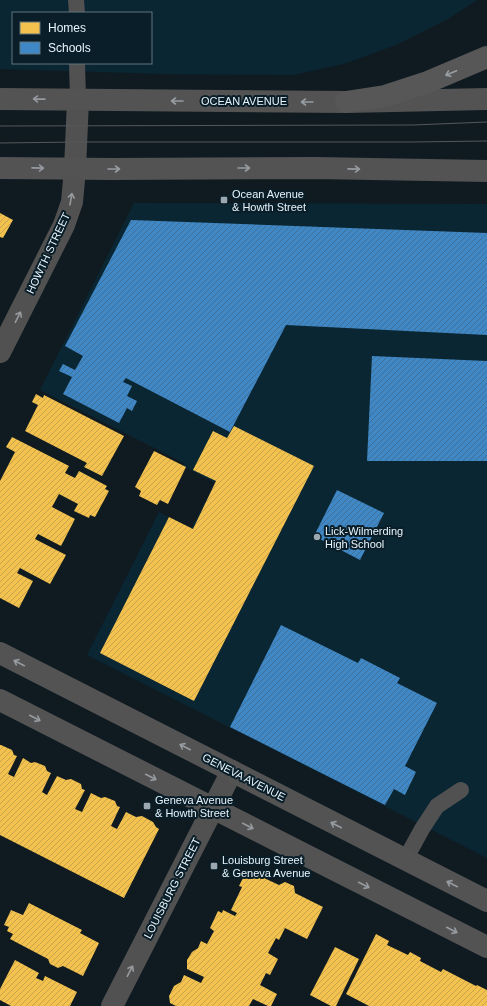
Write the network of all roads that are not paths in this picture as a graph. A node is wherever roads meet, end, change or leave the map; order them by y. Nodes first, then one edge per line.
1 (76, 0) edge
2 (77, 12) edge
3 (487, 57) edge
4 (77, 64) edge
5 (0, 99) edge
6 (487, 99) edge
7 (78, 100) junction
8 (346, 102) junction
9 (0, 168) edge
10 (75, 169) junction
11 (487, 171) edge
12 (0, 352) edge
13 (0, 653) edge
14 (0, 700) edge
15 (232, 771) junction
16 (461, 790) dead end
17 (213, 808) junction
18 (405, 860) junction
19 (487, 901) edge
20 (487, 947) edge
21 (112, 1006) edge

1 - 2 lane
3 -> 8 highway
4 - 7 lane
7 -> 5 main road, OCEAN AVENUE
6 - 8 main road, OCEAN AVENUE
8 -> 7 main road, OCEAN AVENUE
7 - 10 street, HOWTH STREET
9 -> 10 main road
10 -> 11 main road
12 -> 10 street, HOWTH STREET
15 -> 13 main road, GENEVA AVENUE
14 -> 17 main road
15 - 17 street, LOUISBURG STREET
18 -> 15 main road, GENEVA AVENUE
16 - 18 lane
17 -> 20 main road
21 -> 17 street, LOUISBURG STREET
19 -> 18 main road, GENEVA AVENUE

